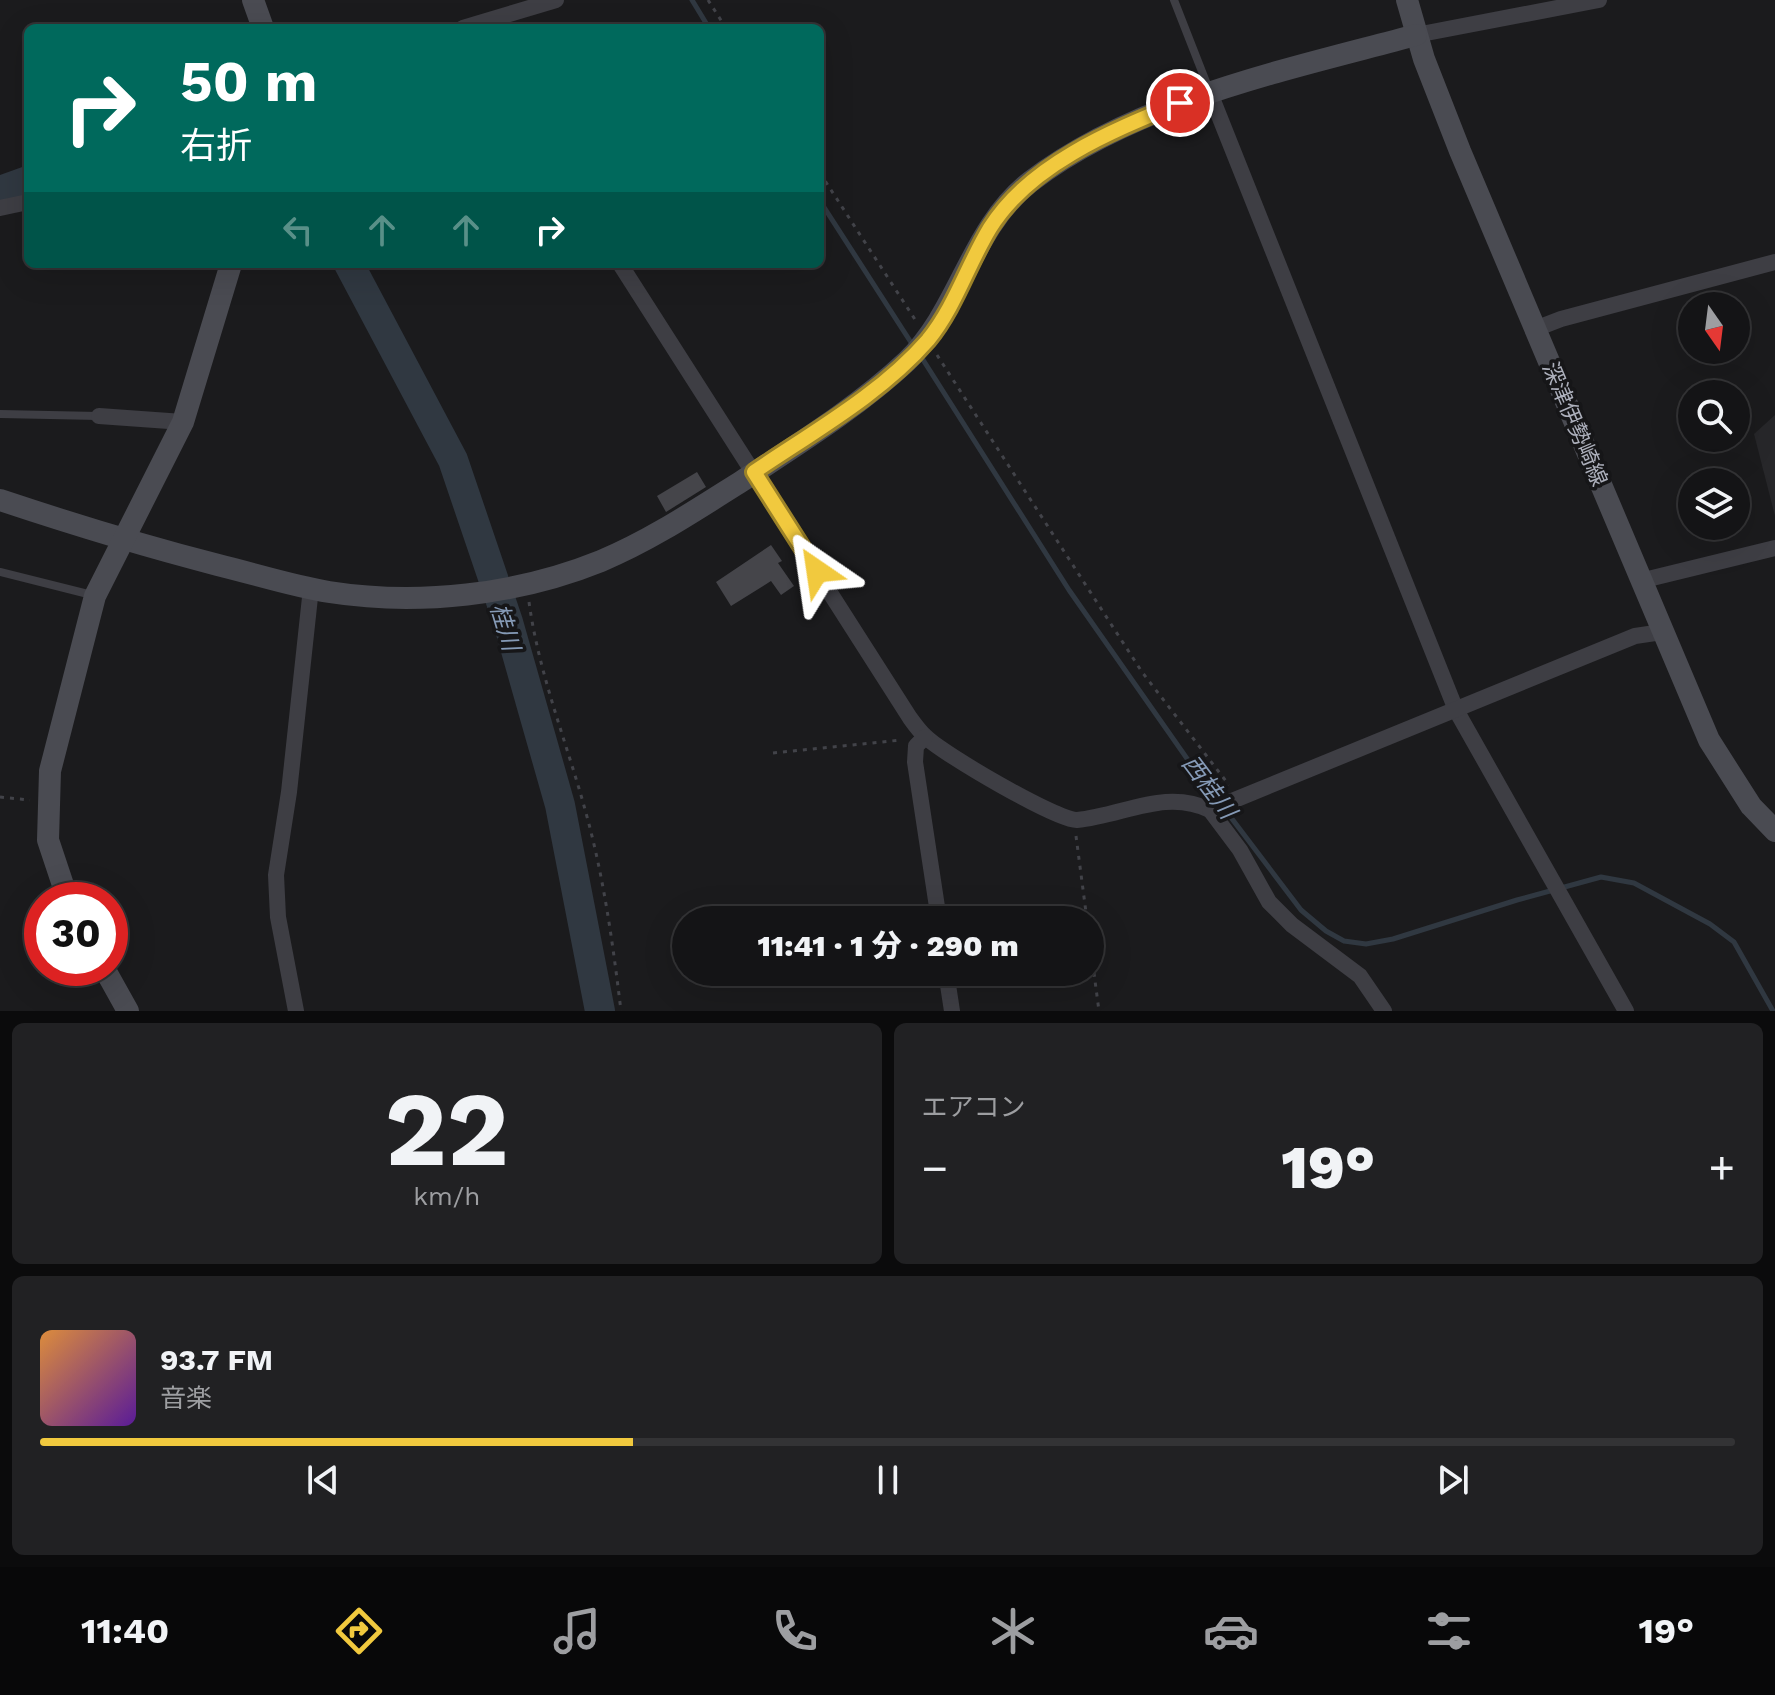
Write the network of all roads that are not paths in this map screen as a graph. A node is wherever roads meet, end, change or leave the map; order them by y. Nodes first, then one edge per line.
1 (253, 0) edge
2 (556, 0) edge
3 (1174, 0) edge
4 (1407, 0) edge
5 (1599, 0) edge
6 (1576, 2) edge
7 (262, 24) edge
8 (494, 24) edge
9 (1416, 35) junction
10 (1210, 93) junction
11 (24, 203) edge
12 (0, 208) edge
13 (1775, 262) edge
14 (230, 268) edge
15 (623, 268) edge
16 (1535, 329) junction
17 (0, 414) edge
18 (99, 416) joint
19 (183, 422) junction
20 (754, 472) junction
21 (0, 500) edge
22 (125, 541) junction
23 (1775, 548) edge
24 (0, 572) edge
25 (1640, 581) junction
26 (311, 588) junction
27 (95, 596) junction
28 (1662, 632) junction
29 (1456, 710) junction
30 (925, 737) junction
31 (1224, 805) junction
32 (1775, 831) edge
33 (62, 882) edge
34 (937, 906) edge
35 (114, 986) edge
36 (948, 986) edge
37 (128, 1011) edge
38 (296, 1011) edge
39 (952, 1011) edge
40 (1384, 1011) edge
41 (1626, 1011) edge

1 - 7 street
2 - 8 street
3 - 10 lane
4 - 9 street, 深津伊勢崎線
5 - 6 street
6 - 9 street
9 - 10 street
9 - 16 street, 深津伊勢崎線
10 - 20 street
10 - 29 street
11 - 12 street
13 - 16 street
14 - 19 street
15 - 20 street
16 - 25 street, 深津伊勢崎線
17 - 18 lane
18 - 19 street
19 - 22 street
20 - 26 street
20 - 30 street
21 - 22 street
22 - 26 street
22 - 27 street
23 - 25 street
24 - 27 lane
25 - 28 street, 深津伊勢崎線
26 - 38 street
27 - 33 street
28 - 29 street
28 - 32 street, 深津伊勢崎線
29 - 31 street
29 - 41 street
30 - 31 street
30 - 34 street
31 - 40 street
35 - 37 street
36 - 39 street

